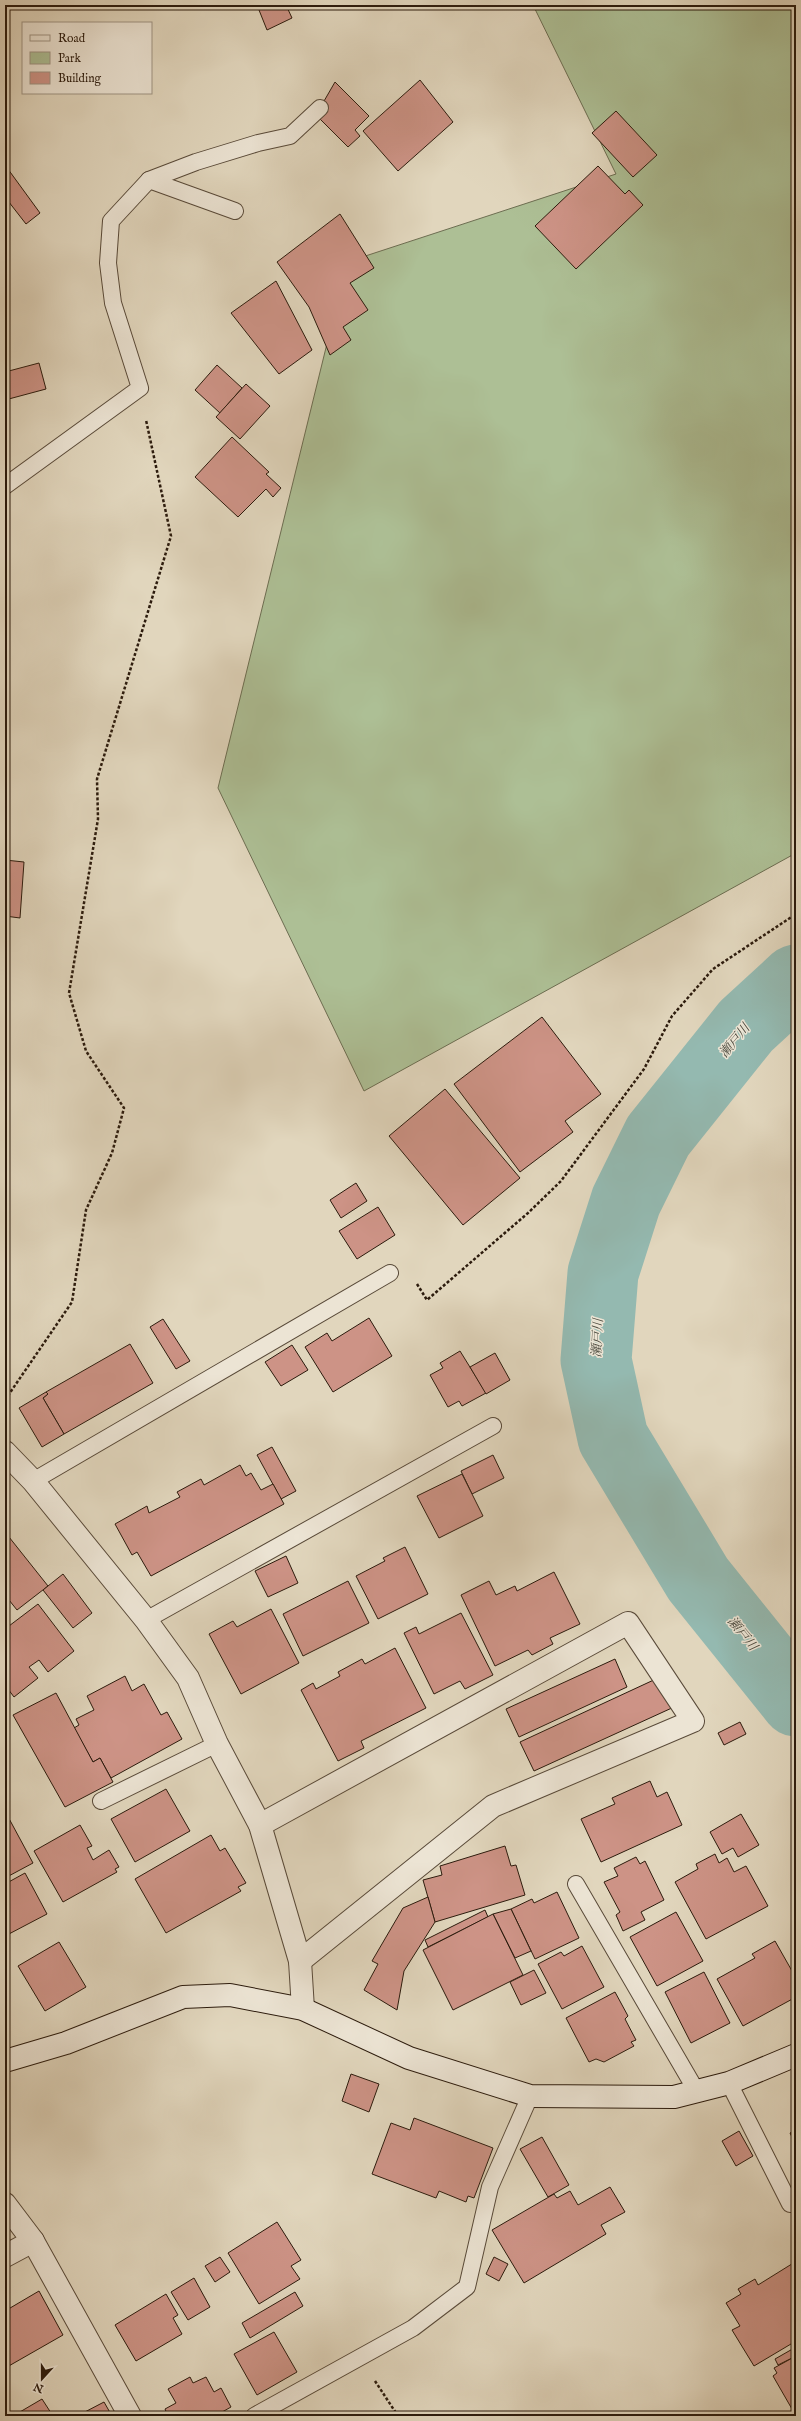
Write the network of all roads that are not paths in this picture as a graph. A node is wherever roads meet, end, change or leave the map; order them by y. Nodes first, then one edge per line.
1 (320, 108) dead end
2 (149, 180) junction
3 (235, 211) dead end
4 (5, 486) edge
5 (390, 1273) road end
6 (493, 1426) dead end
7 (5, 1452) edge
8 (33, 1481) junction
9 (146, 1620) junction
10 (217, 1744) junction
11 (101, 1801) dead end
12 (260, 1825) junction
13 (576, 1884) dead end
14 (300, 1961) junction
15 (303, 2009) junction
16 (796, 2055) edge
17 (5, 2061) edge
18 (729, 2083) junction
19 (697, 2092) junction
20 (530, 2096) junction
21 (5, 2204) edge
22 (790, 2204) dead end
23 (33, 2241) junction
24 (5, 2256) edge
25 (130, 2416) edge
26 (254, 2416) edge

1 - 2 lane
2 - 3 lane
2 - 4 lane
5 - 8 lane
6 - 9 lane
7 - 8 street
8 - 9 street
9 - 10 street
10 - 11 lane
10 - 12 street
12 - 14 street
12 - 14 street
13 - 19 lane
14 - 15 street
15 - 17 street
15 - 20 street
16 - 18 street
18 - 19 street
18 - 22 lane
19 - 20 street
20 - 26 lane
21 - 23 street
23 - 24 street
23 - 25 street

